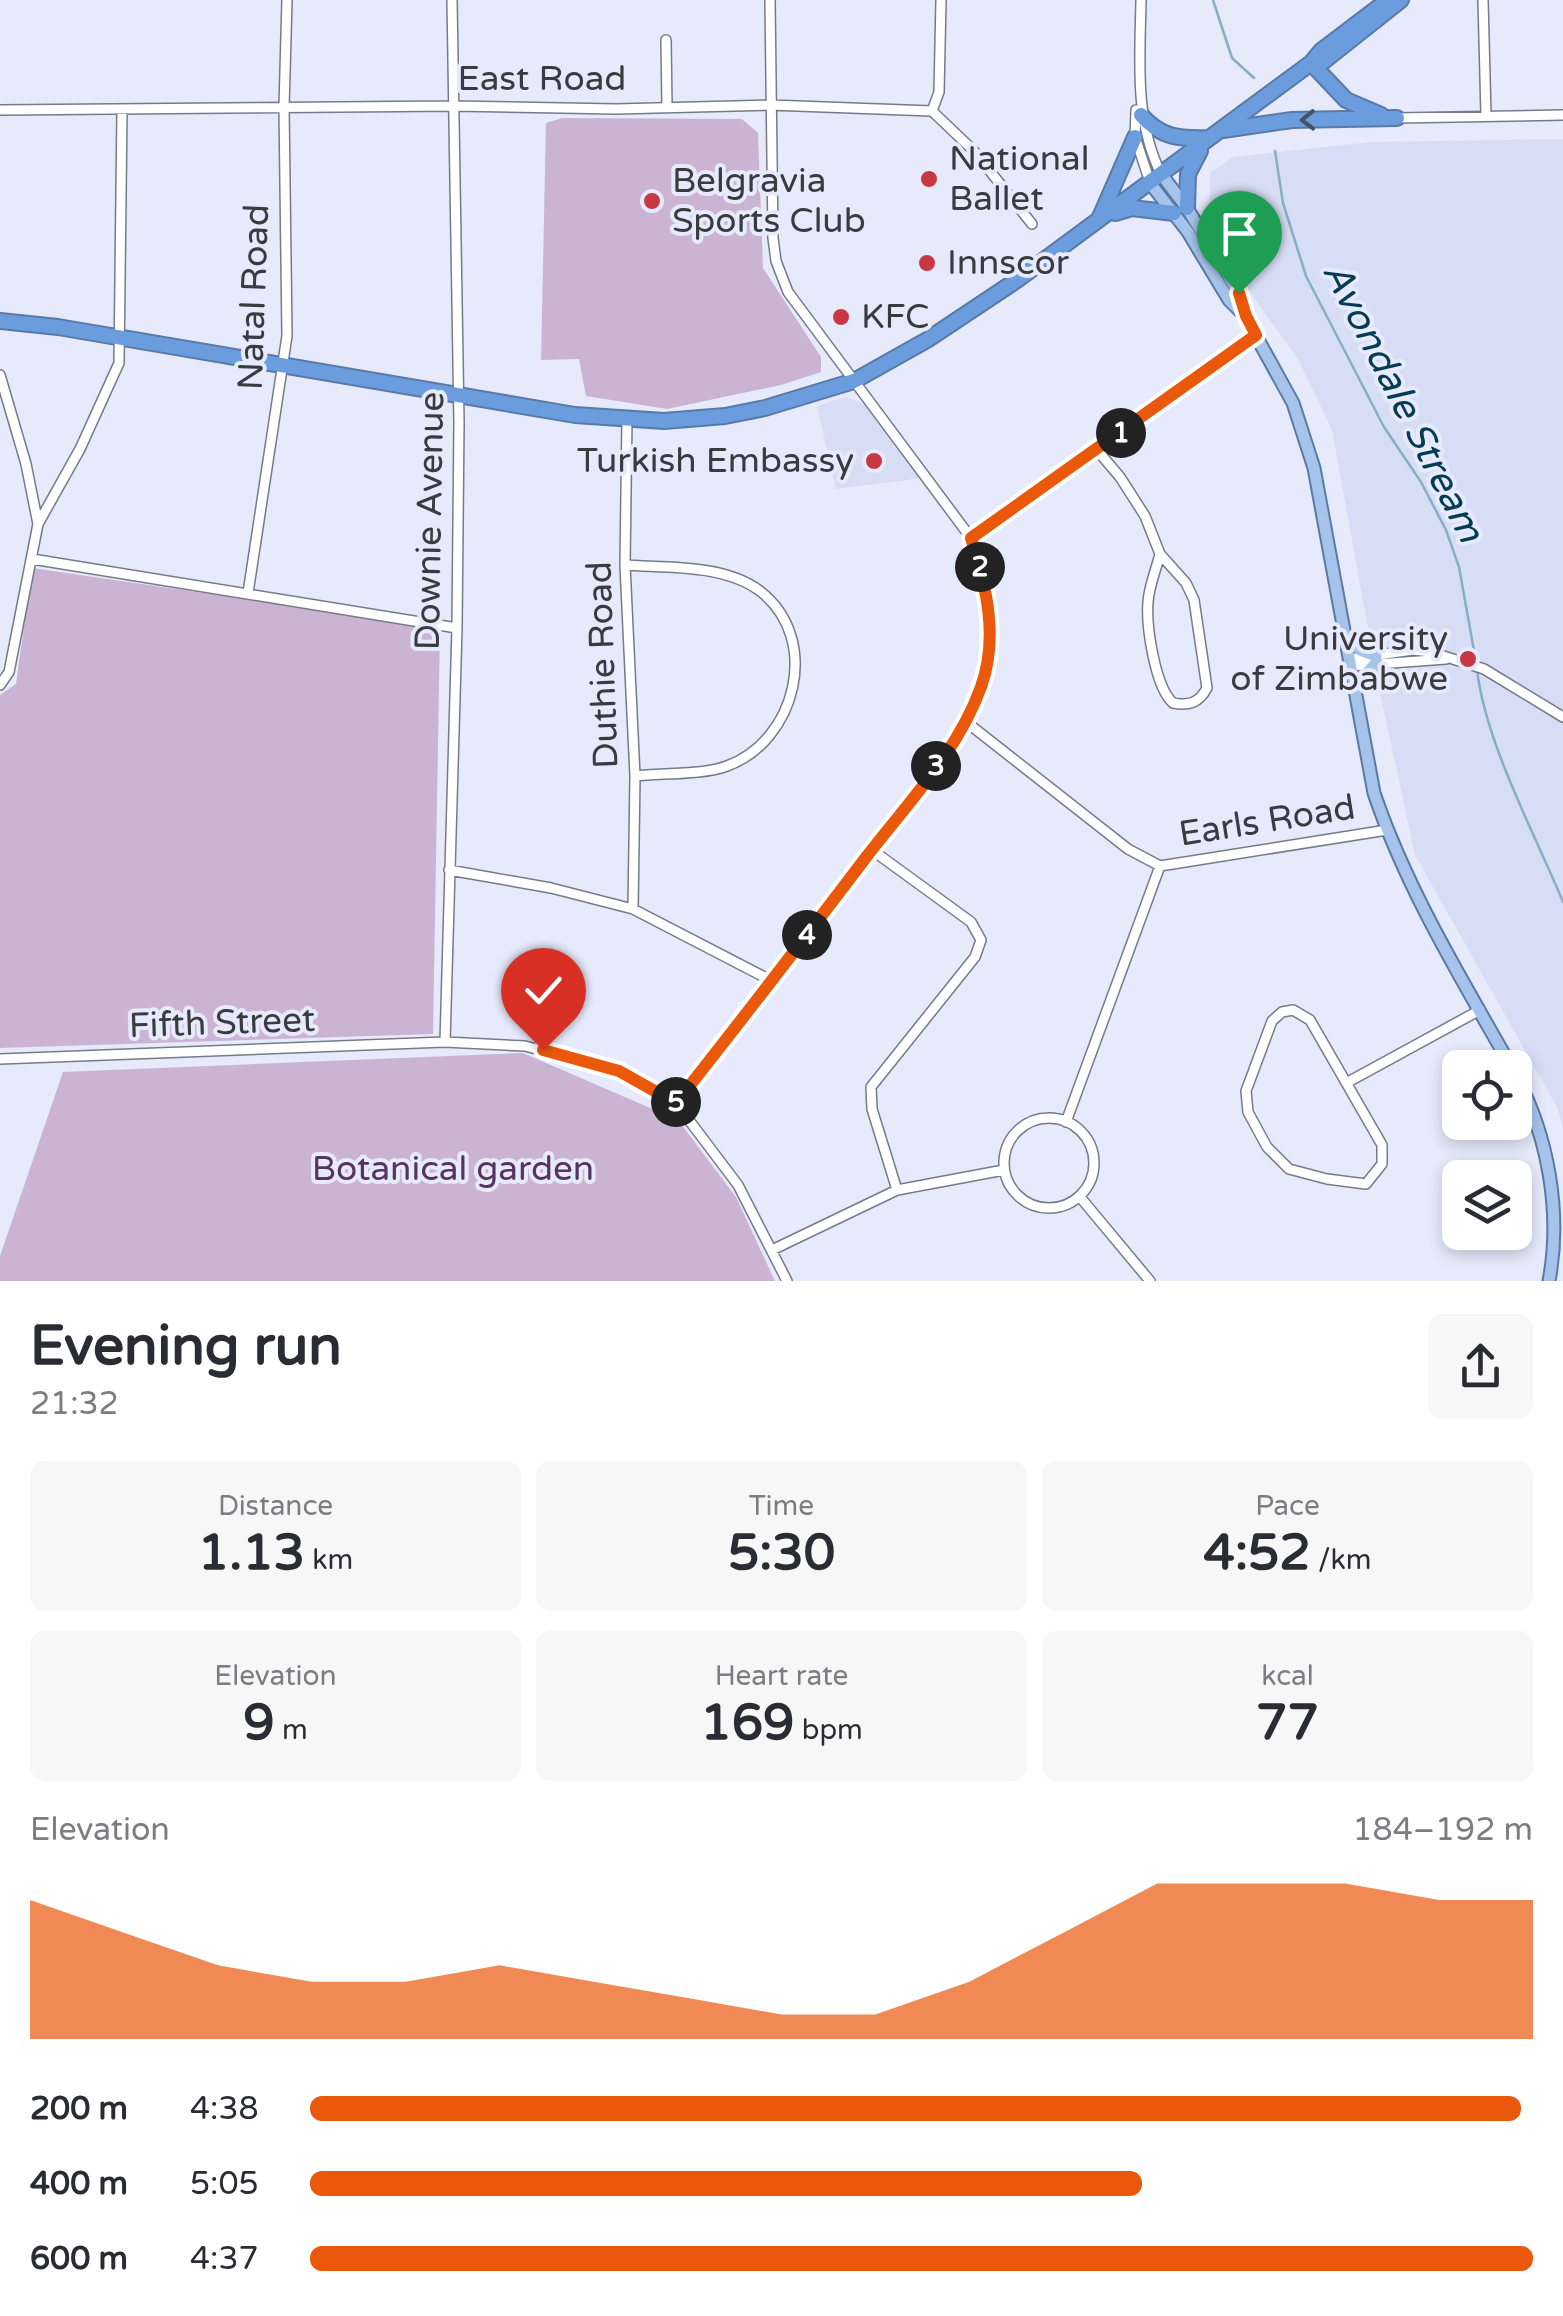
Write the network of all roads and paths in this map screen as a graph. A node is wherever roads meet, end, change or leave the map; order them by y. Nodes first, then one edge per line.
1 (287, 0) edge
2 (452, 0) edge
3 (770, 0) edge
4 (941, 0) edge
5 (1140, 0) edge
6 (1388, 0) edge
7 (1401, 0) edge
8 (1483, 0) edge
9 (666, 40) dead end
10 (1311, 64) junction
11 (1140, 88) junction
12 (770, 105) junction
13 (454, 106) junction
14 (284, 107) junction
15 (667, 107) junction
16 (0, 110) edge
17 (932, 110) junction
18 (122, 111) junction
19 (1141, 115) junction
20 (1486, 115) junction
21 (1563, 115) edge
22 (1397, 118) junction
23 (1215, 134) junction
24 (1135, 137) junction
25 (1156, 178) junction
26 (1180, 210) junction
27 (1100, 218) junction
28 (1032, 224) dead end
29 (0, 321) edge
30 (1256, 335) junction
31 (121, 338) junction
32 (284, 367) junction
33 (0, 375) edge
34 (854, 380) junction
35 (459, 396) junction
36 (627, 419) junction
37 (1097, 450) junction
38 (38, 524) junction
39 (971, 538) junction
40 (1160, 554) junction
41 (32, 558) junction
42 (625, 564) junction
43 (248, 594) junction
44 (457, 628) junction
45 (1344, 634) junction
46 (1377, 659) junction
47 (1350, 663) junction
48 (0, 685) edge
49 (1353, 688) junction
50 (1563, 717) edge
51 (964, 720) junction
52 (635, 776) junction
53 (1387, 830) junction
54 (872, 850) junction
55 (1160, 866) junction
56 (449, 870) junction
57 (633, 908) junction
58 (772, 981) junction
59 (1480, 1010) junction
60 (446, 1042) junction
61 (1502, 1050) edge
62 (0, 1058) edge
63 (1348, 1082) junction
64 (676, 1103) junction
65 (1532, 1111) edge
66 (1066, 1122) junction
67 (1004, 1170) junction
68 (897, 1190) junction
69 (1080, 1197) junction
70 (772, 1250) junction
71 (787, 1281) edge
72 (1150, 1281) edge
73 (1549, 1281) edge

1 - 14 street, Natal Road
2 - 13 street, Downie Avenue
3 - 12 street
4 - 17 street
5 - 11 street
6 - 10 highway
7 - 10 highway
8 - 20 street
9 - 15 street
10 - 22 highway
10 - 23 highway
11 - 19 street
11 - 24 street
12 - 15 street, East Road
12 - 17 street, East Road
12 - 34 street
13 - 14 street, East Road
13 - 15 street, East Road
13 - 35 street, Downie Avenue
14 - 18 street, East Road
14 - 32 street, Natal Road
16 - 18 street, East Road
17 - 28 street
18 - 31 street
19 - 23 highway
19 - 25 street
20 - 21 street
20 - 22 street
22 -> 23 highway
23 - 25 highway
23 - 26 highway
24 - 25 street
24 - 27 highway
25 - 26 main road
25 - 27 highway
26 - 27 highway
26 - 30 main road
27 - 34 highway
29 - 31 highway
30 - 37 street
30 - 45 main road
31 - 32 highway
31 - 38 street
32 - 35 highway
32 - 43 street, Natal Road
33 - 38 street
34 - 36 highway
34 - 39 street
35 - 36 highway
35 - 44 street, Downie Avenue
36 - 42 street, Duthie Road
37 - 39 street
37 - 40 street
38 - 41 street
39 - 51 street
40 - 40 street
41 - 43 street
41 - 48 street
42 - 52 street, Duthie Road
42 - 52 street
43 - 44 street
44 - 56 street, Downie Avenue
45 - 46 main road
45 - 47 main road
46 - 47 street
46 - 49 main road
46 - 50 street
47 - 49 main road
49 - 53 main road
51 - 54 street
51 - 55 street, Earls Road
52 - 57 street, Duthie Road
53 - 55 street, Earls Road
53 - 59 main road
54 - 58 street
54 - 68 street
55 - 66 street
56 - 57 street
56 - 60 street, Downie Avenue
57 - 58 street
58 - 64 street
59 - 61 main road
59 - 63 street
60 - 62 street, Fifth Street
60 - 64 street, Fifth Street
63 - 63 street
64 - 70 street
65 - 73 main road
66 - 67 street
66 - 69 street
67 - 68 street
67 - 69 street
68 - 70 street
69 - 72 street
70 - 71 street

